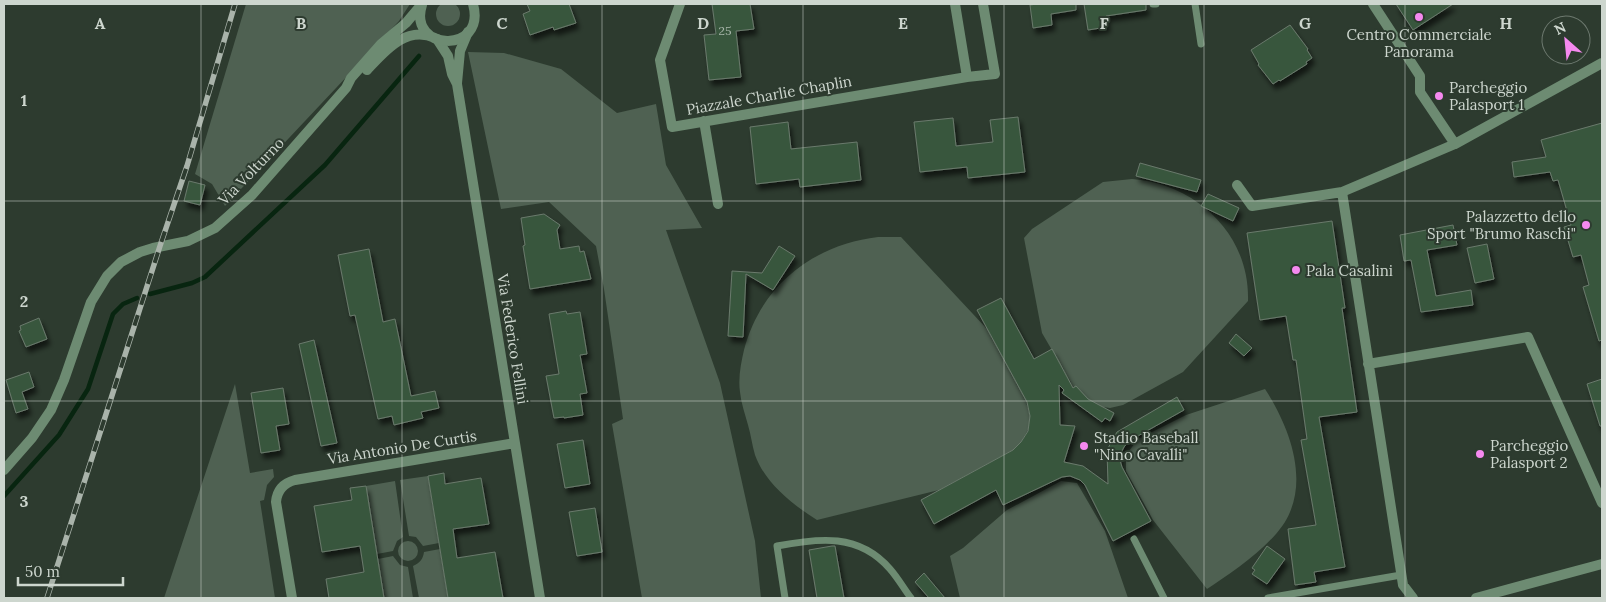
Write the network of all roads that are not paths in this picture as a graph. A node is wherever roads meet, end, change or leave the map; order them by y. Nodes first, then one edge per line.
1 (422, 4) edge
2 (474, 4) edge
3 (680, 4) edge
4 (955, 4) edge
5 (984, 4) edge
6 (1195, 4) edge
7 (1373, 4) edge
8 (468, 32) junction
9 (436, 39) junction
10 (1201, 44) dead end
11 (1602, 63) edge
12 (967, 78) junction
13 (457, 84) junction
14 (346, 88) junction
15 (704, 122) junction
16 (1455, 144) junction
17 (1237, 185) dead end
18 (1342, 192) junction
19 (718, 204) dead end
20 (1368, 364) junction
21 (515, 443) junction
22 (4, 470) edge
23 (1602, 504) edge
24 (1134, 539) dead end
25 (1602, 564) edge
26 (1401, 575) junction
27 (292, 598) edge
28 (540, 598) edge
29 (785, 598) edge
30 (911, 598) edge
31 (1164, 598) edge
32 (1268, 598) edge
33 (1413, 598) edge
34 (1476, 598) edge

1 - 9 street, Via Volturno
1 - 14 street, Via Volturno
2 - 8 street
3 - 15 street, Piazzale Charlie Chaplin
4 - 12 street
5 - 12 street, Piazzale Charlie Chaplin
6 - 10 lane
7 - 16 street
8 - 9 street, Via Volturno
8 - 13 street, Via Federico Fellini
9 - 13 street, Via Federico Fellini
9 - 14 street, Via Volturno
11 - 16 street
12 - 15 street, Piazzale Charlie Chaplin
13 - 21 street, Via Federico Fellini
14 - 22 street, Via Volturno
15 - 19 street
16 - 18 street
17 - 18 street
18 - 20 street
20 - 23 street
20 - 26 street
21 - 27 street, Via Antonio De Curtis
21 - 28 street, Via Federico Fellini
24 - 31 lane
25 - 34 street
26 - 32 lane
26 - 33 street
29 - 30 lane

